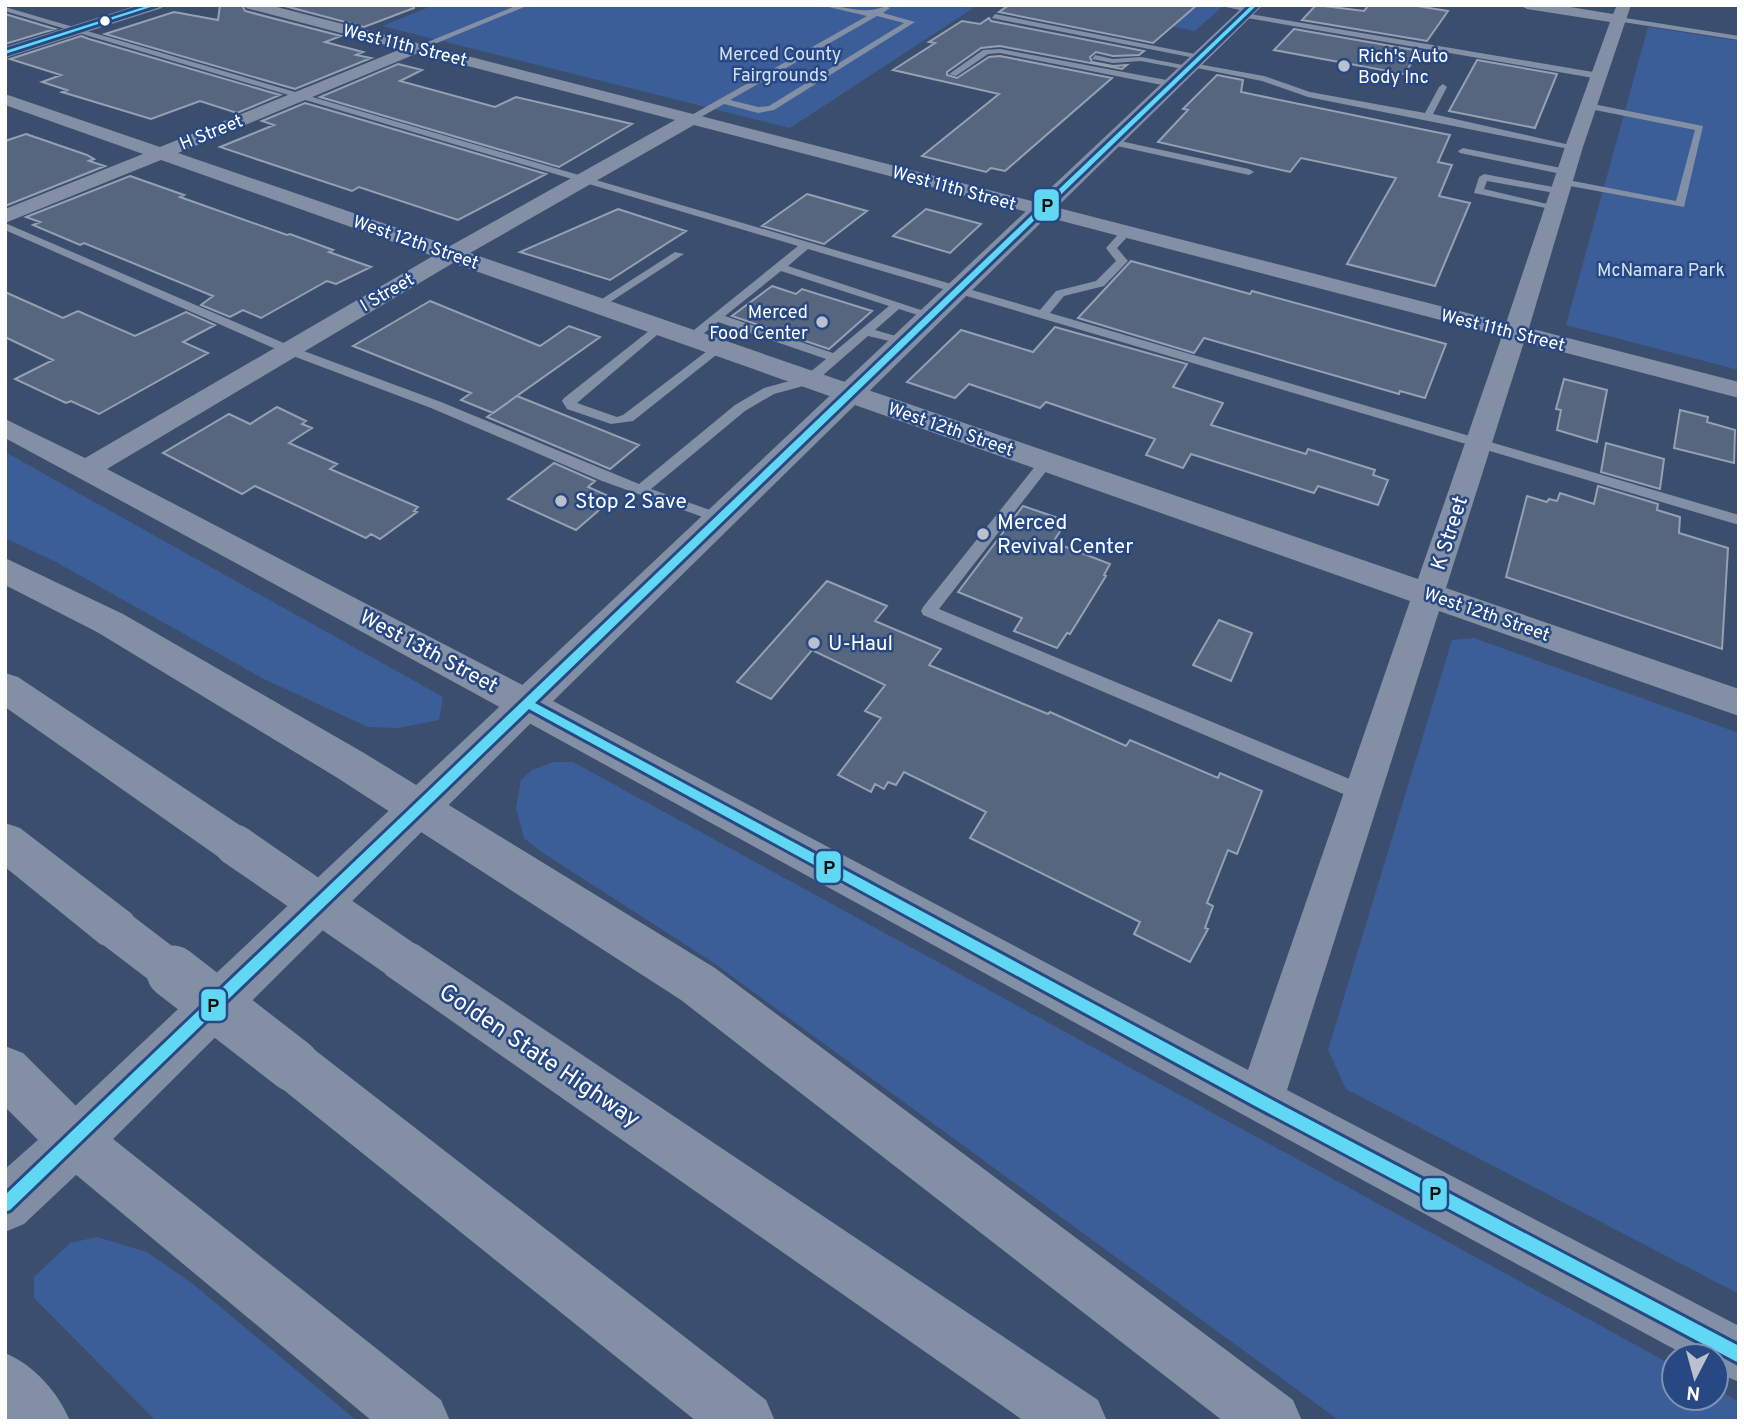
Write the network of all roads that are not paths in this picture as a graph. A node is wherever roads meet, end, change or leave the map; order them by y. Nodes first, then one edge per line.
1 (156, 5) edge
2 (251, 5) edge
3 (525, 5) edge
4 (824, 5) edge
5 (892, 5) edge
6 (914, 5) edge
7 (932, 5) edge
8 (1527, 5) edge
9 (5, 9) edge
10 (1242, 9) edge
11 (1622, 12) edge
12 (875, 15) junction
13 (995, 16) dead end
14 (78, 30) junction
15 (1739, 38) edge
16 (1033, 46) dead end
17 (417, 48) junction
18 (5, 53) edge
19 (1019, 54) junction
20 (1081, 55) dead end
21 (1188, 68) junction
22 (953, 74) dead end
23 (1599, 76) junction
24 (1443, 87) dead end
25 (301, 96) junction
26 (5, 99) edge
27 (723, 101) junction
28 (1588, 106) junction
29 (1428, 117) junction
30 (691, 118) junction
31 (1111, 142) junction
32 (1463, 151) dead end
33 (160, 153) junction
34 (1249, 172) dead end
35 (584, 179) junction
36 (1563, 180) junction
37 (1041, 210) junction
38 (5, 217) edge
39 (5, 226) edge
40 (1126, 232) junction
41 (807, 245) junction
42 (679, 254) dead end
43 (451, 255) junction
44 (780, 267) junction
45 (957, 290) junction
46 (897, 305) junction
47 (597, 306) junction
48 (930, 315) junction
49 (1042, 315) junction
50 (716, 317) junction
51 (659, 327) junction
52 (866, 331) junction
53 (1515, 333) junction
54 (690, 338) junction
55 (902, 342) junction
56 (719, 348) junction
57 (289, 350) junction
58 (834, 358) junction
59 (809, 380) junction
60 (1739, 390) edge
61 (848, 393) junction
62 (5, 427) edge
63 (1478, 443) junction
64 (1046, 462) junction
65 (85, 470) junction
66 (640, 490) junction
67 (719, 518) junction
68 (1739, 520) edge
69 (5, 570) edge
70 (1429, 594) junction
71 (5, 687) edge
72 (526, 703) junction
73 (1739, 703) edge
74 (1362, 793) junction
75 (418, 806) junction
76 (5, 841) edge
77 (5, 1071) edge
78 (1260, 1101) junction
79 (75, 1141) junction
80 (5, 1205) edge
81 (1739, 1355) edge
82 (5, 1380) edge
83 (43, 1421) edge
84 (420, 1421) edge
85 (745, 1421) edge
86 (1077, 1421) edge
87 (1272, 1421) edge

1 - 14 main road
2 - 17 street, West 11th Street
3 - 17 lane
4 - 12 lane
5 - 12 lane
6 - 7 lane
8 - 11 street
9 - 14 lane
10 - 21 highway
10 - 23 lane
11 - 15 lane
11 - 23 street, K Street
12 - 27 lane
12 - 27 lane
13 - 21 lane
14 - 18 main road
14 - 25 lane
16 - 19 lane
17 - 25 street, H Street
17 - 30 street, West 11th Street
19 - 21 lane
19 - 22 lane
20 - 21 lane
21 - 29 lane
21 - 31 highway
23 - 28 street, K Street
24 - 29 lane
25 - 33 street, H Street
25 - 35 lane
26 - 33 street, West 12th Street
27 - 30 lane
28 - 36 street, K Street
28 - 36 lane
29 - 36 lane
30 - 35 street, I Street
30 - 37 street, West 11th Street
31 - 34 lane
31 - 37 highway
32 - 36 lane
33 - 38 street, H Street
33 - 43 street, West 12th Street
35 - 41 lane
35 - 43 street, I Street
36 - 36 lane
36 - 53 street, K Street
37 - 40 street, West 11th Street
37 - 45 highway
39 - 57 lane
40 - 49 lane
40 - 53 street, West 11th Street
41 - 44 lane
41 - 45 lane
42 - 47 lane
43 - 47 street, West 12th Street
43 - 57 street, I Street
44 - 46 lane
44 - 50 lane
45 - 48 highway
45 - 49 lane
46 - 48 lane
46 - 52 lane
47 - 51 street, West 12th Street
48 - 55 highway
49 - 63 lane
50 - 54 lane
50 - 58 lane
51 - 54 street, West 12th Street
51 - 56 lane
52 - 55 lane
52 - 58 lane
53 - 60 street, West 11th Street
53 - 63 street, K Street
54 - 56 street, West 12th Street
55 - 61 highway
56 - 59 street, West 12th Street
57 - 65 street, I Street
57 - 66 lane
58 - 59 lane
59 - 61 street, West 12th Street
59 - 66 lane
61 - 64 street, West 12th Street
61 - 67 highway
62 - 65 street, West 13th Street
63 - 68 lane
63 - 70 street, K Street
64 - 70 street, West 12th Street
64 - 74 lane
65 - 72 street, West 13th Street
66 - 67 lane
67 - 72 highway
69 - 75 highway
70 - 73 street, West 12th Street
70 - 74 street, K Street
71 - 86 highway, Golden State Highway, bridge
72 - 75 highway
72 - 78 street, West 13th Street
74 - 78 street, K Street
75 - 79 highway
75 - 87 highway
76 - 85 highway, bridge
77 - 79 highway
78 - 81 street, West 13th Street
79 - 80 main road
79 - 84 highway
82 - 83 street

